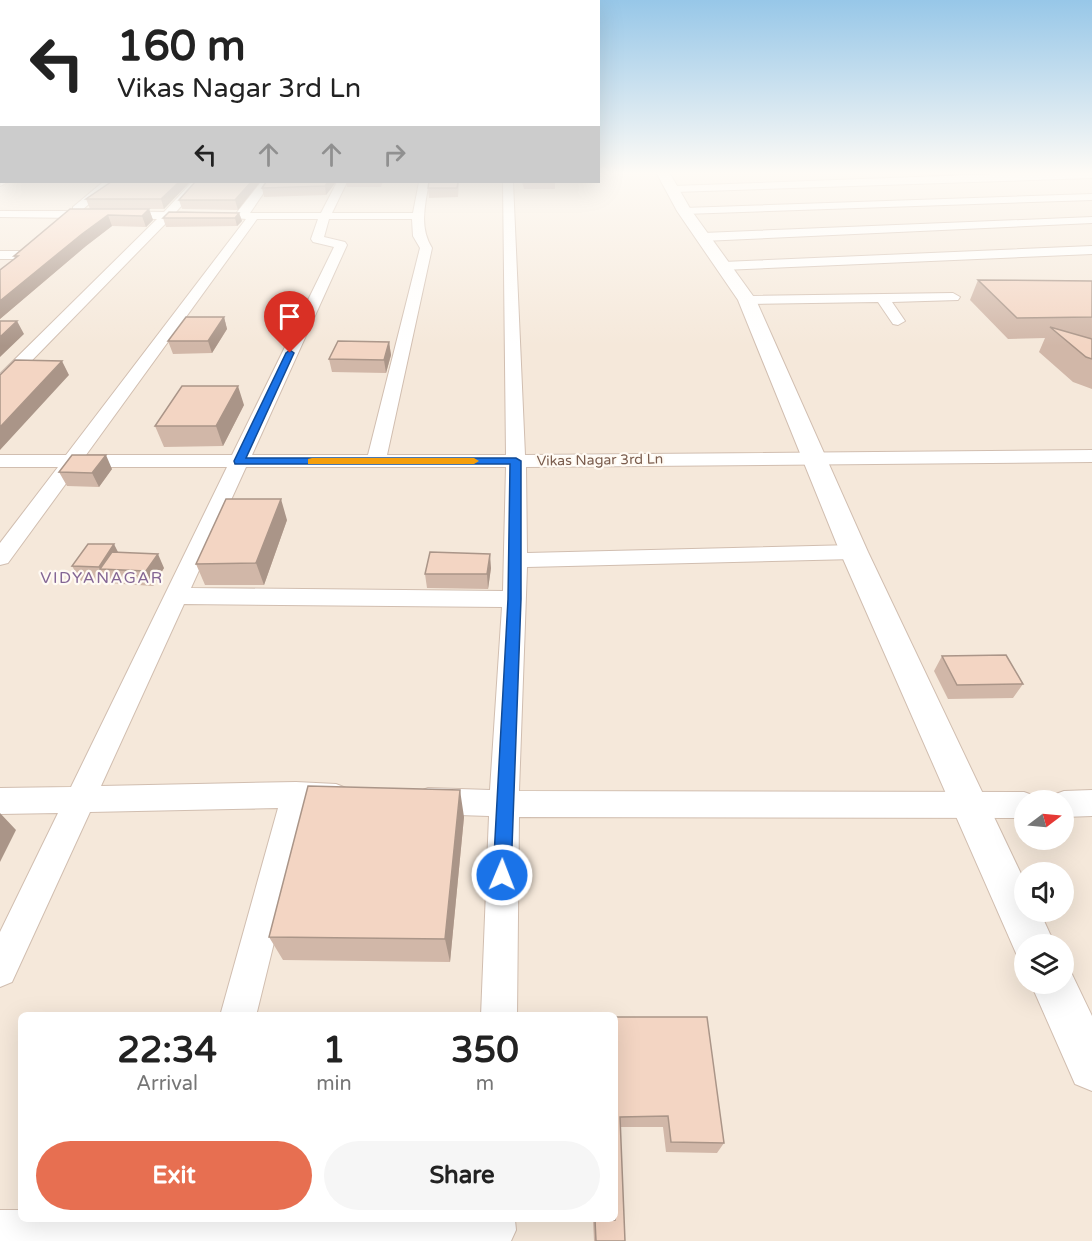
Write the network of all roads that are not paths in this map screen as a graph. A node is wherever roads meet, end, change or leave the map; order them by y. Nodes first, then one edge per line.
1 (153, 230) edge
2 (232, 230) edge
3 (320, 230) edge
4 (419, 230) edge
5 (509, 230) edge
6 (698, 230) edge
7 (865, 230) edge
8 (703, 237) junction
9 (1092, 250) edge
10 (0, 255) edge
11 (723, 266) junction
12 (7, 268) edge
13 (953, 297) dead end
14 (882, 298) junction
15 (747, 300) junction
16 (898, 321) dead end
17 (29, 355) junction
18 (0, 357) edge
19 (0, 383) edge
20 (1092, 456) edge
21 (816, 457) junction
22 (0, 461) edge
23 (73, 461) junction
24 (239, 461) junction
25 (376, 461) junction
26 (516, 461) junction
27 (854, 552) junction
28 (0, 558) edge
29 (516, 560) junction
30 (176, 596) junction
31 (514, 599) junction
32 (296, 795) junction
33 (365, 798) edge
34 (79, 799) junction
35 (400, 800) edge
36 (0, 801) edge
37 (1092, 803) edge
38 (504, 804) junction
39 (1074, 804) edge
40 (1014, 805) edge
41 (969, 806) junction
42 (1029, 934) edge
43 (0, 970) edge
44 (1058, 994) edge
45 (239, 1012) edge
46 (499, 1012) edge
47 (1092, 1067) edge
48 (494, 1222) edge
49 (182, 1225) edge
50 (0, 1232) edge

1 - 17 street
2 - 23 street
3 - 24 street
4 - 25 street
5 - 26 street
6 - 8 street
7 - 8 street
8 - 11 street
9 - 11 street
10 - 12 street
11 - 15 street
13 - 14 street
14 - 15 street
14 - 16 street
15 - 21 street
17 - 18 street
17 - 19 street
20 - 21 street, Vikas Nagar 3rd Ln
21 - 26 street, Vikas Nagar 3rd Ln
21 - 27 street
22 - 23 street, Vikas Nagar 3rd Ln
23 - 24 street, Vikas Nagar 3rd Ln
23 - 28 street
24 - 25 street, Vikas Nagar 3rd Ln
24 - 30 street
25 - 26 street, Vikas Nagar 3rd Ln
26 - 29 street
27 - 29 street
27 - 41 street
29 - 31 street
30 - 31 street
30 - 34 street
31 - 38 street
32 - 33 street
32 - 34 street
32 - 45 street
34 - 36 street
34 - 43 street
35 - 38 street
37 - 39 street
38 - 41 street
38 - 46 street
40 - 41 street
41 - 42 street
44 - 47 street
48 - 49 street
49 - 50 street

